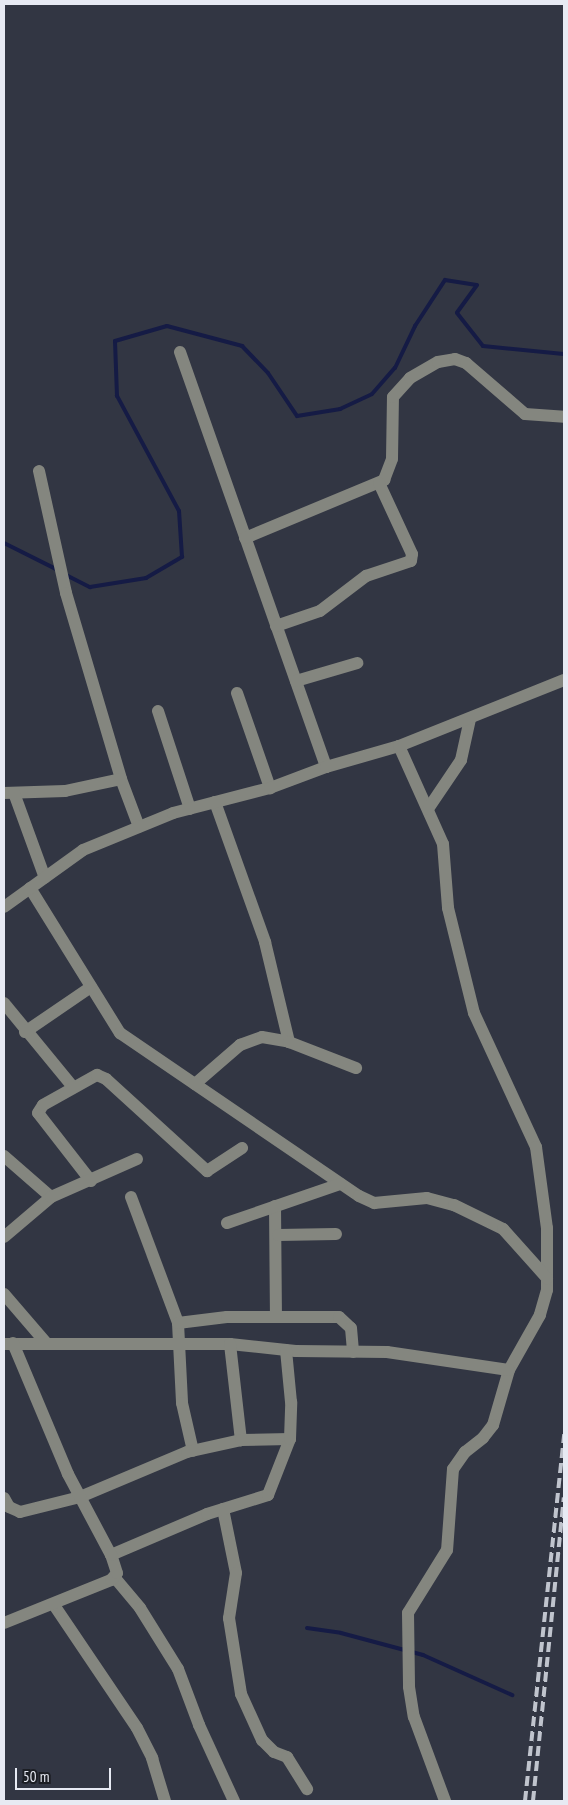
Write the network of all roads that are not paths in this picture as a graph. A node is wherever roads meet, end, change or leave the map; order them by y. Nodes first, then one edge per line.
1 (180, 352) dead end
2 (564, 417) edge
3 (39, 472) dead end
4 (379, 483) junction
5 (245, 538) junction
6 (276, 626) junction
7 (357, 662) dead end
8 (564, 680) edge
9 (296, 682) junction
10 (237, 693) dead end
11 (158, 711) dead end
12 (470, 719) junction
13 (399, 746) junction
14 (326, 767) junction
15 (121, 779) junction
16 (270, 788) junction
17 (9, 793) edge
18 (215, 802) junction
19 (190, 809) junction
20 (428, 809) junction
21 (139, 827) junction
22 (44, 878) junction
23 (30, 888) junction
24 (4, 907) edge
25 (91, 987) junction
26 (4, 1003) edge
27 (25, 1032) junction
28 (289, 1042) junction
29 (356, 1068) dead end
30 (196, 1084) junction
31 (73, 1087) junction
32 (242, 1148) dead end
33 (4, 1156) edge
34 (137, 1159) dead end
35 (91, 1180) junction
36 (340, 1184) junction
37 (131, 1196) dead end
38 (51, 1197) junction
39 (275, 1206) junction
40 (228, 1223) dead end
41 (336, 1234) dead end
42 (278, 1235) junction
43 (4, 1237) edge
44 (546, 1278) junction
45 (4, 1294) edge
46 (276, 1317) junction
47 (178, 1323) junction
48 (9, 1343) edge
49 (48, 1344) junction
50 (179, 1344) junction
51 (230, 1344) junction
52 (286, 1350) junction
53 (352, 1352) junction
54 (509, 1370) junction
55 (290, 1439) junction
56 (241, 1440) junction
57 (193, 1451) junction
58 (80, 1497) junction
59 (4, 1498) edge
60 (223, 1509) junction
61 (111, 1555) junction
62 (115, 1578) junction
63 (54, 1605) junction
64 (4, 1623) edge
65 (307, 1789) dead end
66 (166, 1801) edge
67 (234, 1801) edge
68 (445, 1801) edge

1 - 5 street
2 - 4 street
3 - 15 street
4 - 5 street
4 - 6 street
5 - 6 street
6 - 9 street
7 - 9 street
8 - 12 street
9 - 14 street
10 - 16 street
11 - 19 street
12 - 13 street
12 - 20 street
13 - 14 street
13 - 20 street
14 - 16 street
15 - 17 street
15 - 21 street
16 - 18 street
17 - 22 street
18 - 19 street
18 - 28 street
19 - 21 street
20 - 44 street
21 - 22 street
22 - 23 street
23 - 24 street
23 - 25 street
25 - 27 street
25 - 30 street
26 - 27 street
27 - 31 street
28 - 29 street
28 - 30 street
30 - 36 street
31 - 32 street
31 - 35 street
33 - 38 street
34 - 35 street
35 - 38 street
36 - 39 street
36 - 44 street
37 - 47 street
38 - 43 street
39 - 40 street
39 - 42 street
41 - 42 street
42 - 46 street
44 - 54 street
45 - 49 street
46 - 47 street
46 - 53 street
47 - 50 street
48 - 49 street
48 - 58 street
49 - 50 street
50 - 51 street
50 - 57 street
51 - 52 street
51 - 56 street
52 - 53 street
52 - 55 street
53 - 54 street
54 - 68 street
55 - 56 street
55 - 60 street
56 - 57 street
57 - 58 street
58 - 59 street
58 - 61 street
60 - 61 street
60 - 65 street
61 - 62 street
62 - 63 street
62 - 67 street
63 - 64 street
63 - 66 street

